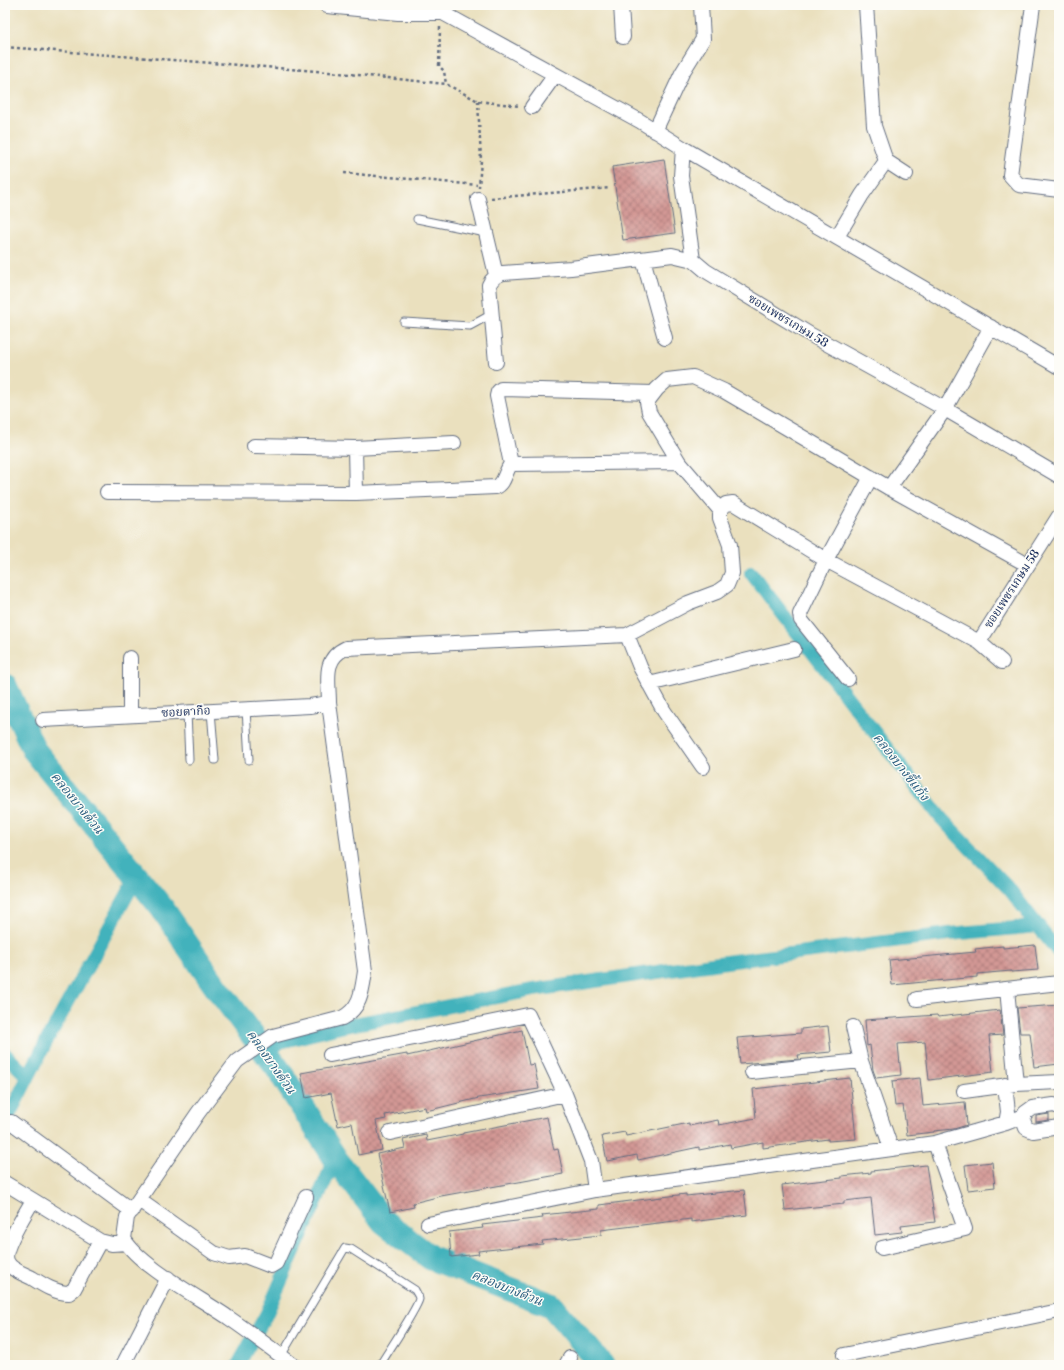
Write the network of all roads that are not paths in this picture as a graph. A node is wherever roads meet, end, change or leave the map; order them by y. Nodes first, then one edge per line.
1 (621, 5) edge
2 (701, 5) edge
3 (866, 5) edge
4 (1033, 5) edge
5 (327, 6) dead end
6 (442, 9) edge
7 (623, 37) dead end
8 (555, 75) junction
9 (532, 107) road end
10 (655, 131) junction
11 (683, 148) junction
12 (886, 162) junction
13 (906, 174) dead end
14 (1059, 190) edge
15 (479, 192) road end
16 (417, 219) dead end
17 (486, 233) junction
18 (837, 237) junction
19 (643, 258) junction
20 (693, 260) junction
21 (496, 275) junction
22 (492, 314) junction
23 (404, 322) dead end
24 (991, 327) junction
25 (665, 338) dead end
26 (496, 362) dead end
27 (1059, 367) edge
28 (653, 393) junction
29 (945, 409) junction
30 (454, 443) dead end
31 (254, 446) dead end
32 (355, 448) junction
33 (679, 462) junction
34 (511, 464) junction
35 (1059, 476) edge
36 (871, 477) junction
37 (889, 488) junction
38 (107, 492) dead end
39 (356, 493) junction
40 (720, 510) junction
41 (1059, 516) edge
42 (826, 560) junction
43 (1028, 565) junction
44 (627, 635) junction
45 (979, 642) junction
46 (794, 649) dead end
47 (130, 658) dead end
48 (1002, 662) dead end
49 (848, 679) dead end
50 (649, 684) junction
51 (329, 703) junction
52 (246, 709) junction
53 (211, 710) junction
54 (187, 712) junction
55 (130, 714) junction
56 (43, 720) dead end
57 (189, 760) dead end
58 (215, 760) dead end
59 (249, 760) dead end
60 (703, 767) dead end
61 (1059, 983) edge
62 (1007, 989) junction
63 (917, 999) dead end
64 (853, 1027) dead end
65 (330, 1055) dead end
66 (861, 1061) junction
67 (752, 1072) dead end
68 (1059, 1082) edge
69 (1011, 1084) junction
70 (964, 1091) dead end
71 (565, 1094) junction
72 (1059, 1107) edge
73 (11, 1122) dead end
74 (1017, 1122) junction
75 (1059, 1127) edge
76 (390, 1133) dead end
77 (935, 1143) junction
78 (891, 1148) junction
79 (5, 1183) edge
80 (595, 1190) junction
81 (306, 1197) dead end
82 (33, 1200) junction
83 (135, 1206) junction
84 (428, 1224) dead end
85 (100, 1241) junction
86 (126, 1244) junction
87 (882, 1248) dead end
88 (168, 1278) junction
89 (1059, 1311) edge
90 (844, 1355) dead end
91 (281, 1356) junction
92 (123, 1365) edge
93 (293, 1365) edge
94 (380, 1365) edge

1 - 7 street
2 - 10 street
3 - 12 street
4 - 14 street
5 - 6 street
6 - 8 street
8 - 9 street
8 - 10 street
10 - 11 street
11 - 18 street
11 - 20 street
12 - 13 street
12 - 18 street
15 - 17 street
16 - 17 lane
17 - 21 street
18 - 24 street
19 - 20 street, ซอยเพชรเกษม 58
19 - 21 street, ซอยเพชรเกษม 58
19 - 25 street
20 - 29 street, ซอยเพชรเกษม 58
21 - 22 street
22 - 23 lane
22 - 26 street
24 - 27 street
24 - 29 street
28 - 33 street
28 - 34 street
28 - 36 street
29 - 35 street, ซอยเพชรเกษม 58
29 - 37 street
30 - 32 street
31 - 32 street
32 - 39 street
33 - 34 street
33 - 40 street
34 - 39 street
36 - 37 street
36 - 42 street
37 - 43 street
38 - 39 street
40 - 42 street
40 - 44 street
41 - 43 street, ซอยเพชรเกษม 58
42 - 45 street
42 - 49 street
43 - 45 street, ซอยเพชรเกษม 58
44 - 50 street
44 - 51 street
45 - 48 street
46 - 50 street
47 - 55 street
50 - 60 street
51 - 52 street, ซอยตากือ
51 - 83 street
52 - 53 street, ซอยตากือ
52 - 59 lane
53 - 54 street, ซอยตากือ
53 - 58 lane
54 - 55 street, ซอยตากือ
54 - 57 lane
55 - 56 street, ซอยตากือ
61 - 62 street
62 - 63 street
62 - 69 street
64 - 66 street
65 - 71 street
66 - 67 street
66 - 78 street
68 - 69 street
69 - 70 street
69 - 74 street
71 - 76 street
71 - 80 street
72 - 74 street
73 - 83 street
74 - 75 street
74 - 77 street
77 - 78 street
77 - 87 street
78 - 80 street
79 - 82 street
80 - 84 street
81 - 83 street
82 - 85 street
82 - 85 street
83 - 86 street
85 - 86 street
86 - 88 street
88 - 91 street
88 - 92 street
89 - 90 street
91 - 93 street
91 - 94 lane

